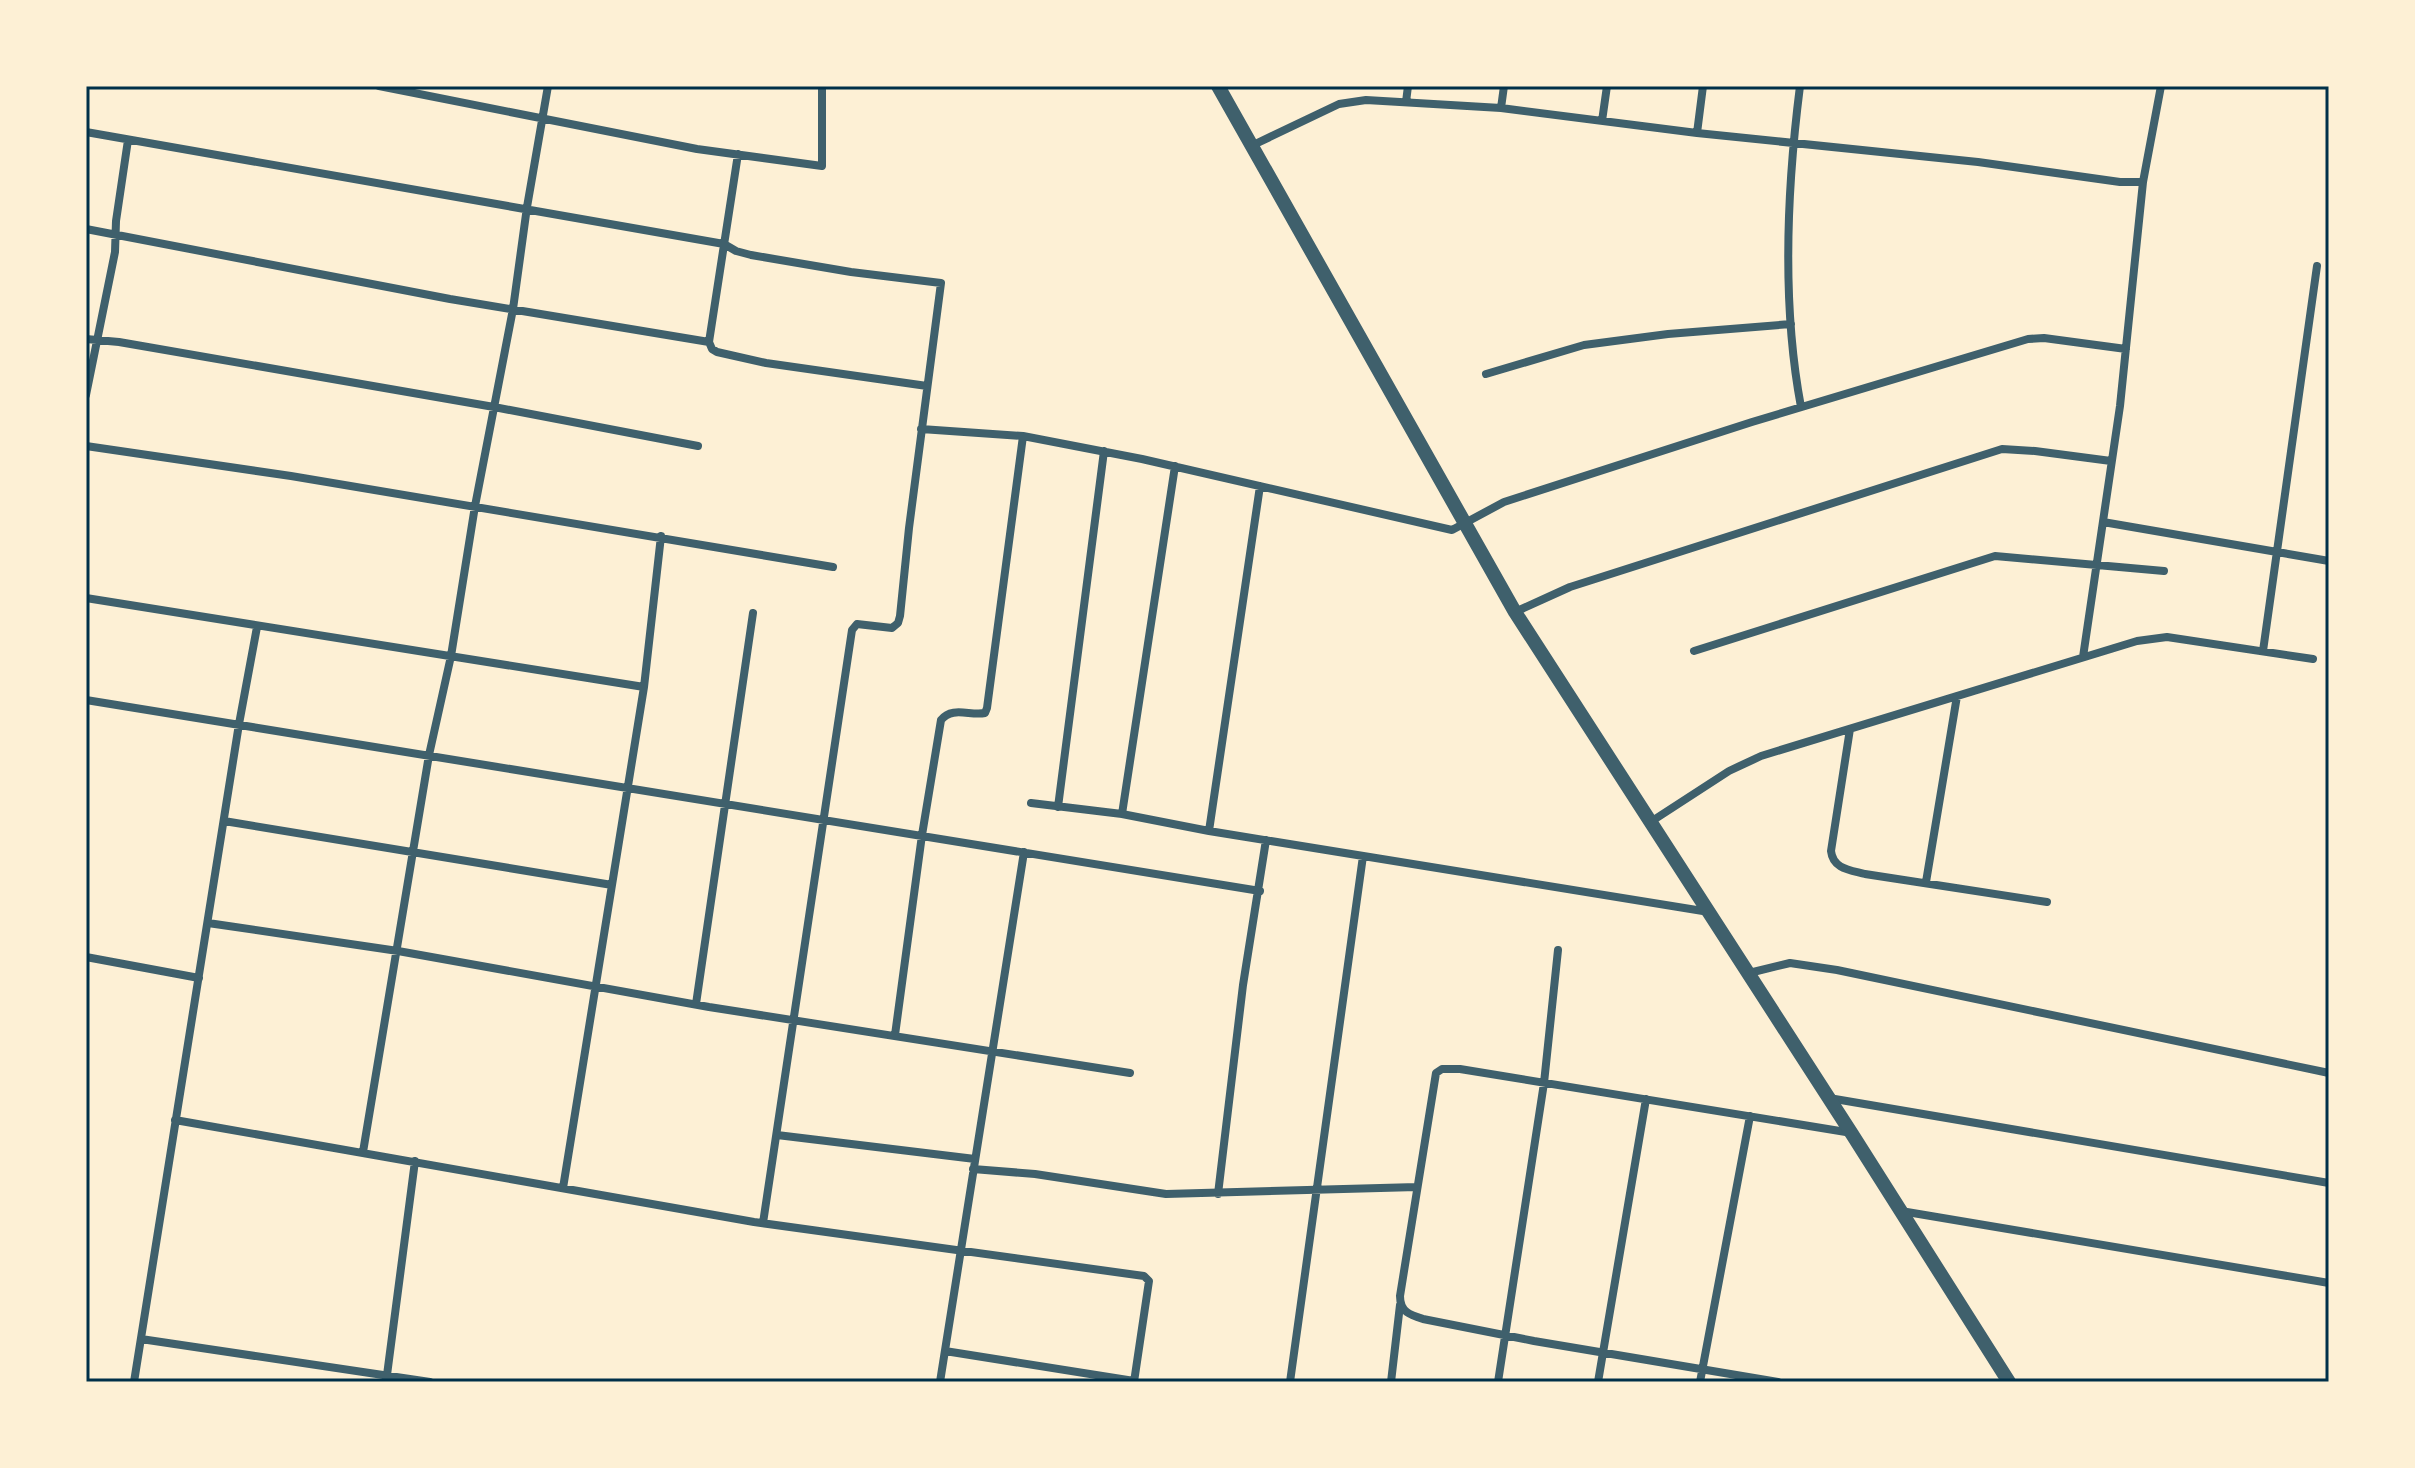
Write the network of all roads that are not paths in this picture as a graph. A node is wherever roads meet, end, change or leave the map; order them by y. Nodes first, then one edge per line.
1 (379, 86) edge
2 (548, 86) edge
3 (822, 86) edge
4 (1218, 86) edge
5 (1408, 86) edge
6 (1504, 86) edge
7 (1607, 86) edge
8 (1703, 86) edge
9 (1800, 86) edge
10 (2161, 86) edge
11 (1406, 102) junction
12 (1501, 108) junction
13 (543, 118) junction
14 (1602, 121) junction
15 (86, 132) edge
16 (1697, 133) junction
17 (128, 140) junction
18 (1793, 142) junction
19 (1251, 146) junction
20 (738, 154) junction
21 (2143, 182) junction
22 (527, 207) junction
23 (86, 229) edge
24 (117, 235) junction
25 (724, 244) junction
26 (2317, 266) dead end
27 (513, 309) junction
28 (1791, 324) junction
29 (86, 339) edge
30 (97, 341) junction
31 (709, 342) junction
32 (2126, 349) junction
33 (1486, 374) dead end
34 (927, 386) junction
35 (86, 395) edge
36 (494, 407) junction
37 (1801, 407) junction
38 (921, 429) junction
39 (1023, 436) junction
40 (86, 446) edge
41 (698, 446) dead end
42 (1104, 451) junction
43 (2111, 461) junction
44 (1175, 466) junction
45 (1260, 486) junction
46 (475, 506) junction
47 (2103, 522) junction
48 (1467, 523) junction
49 (661, 536) junction
50 (2277, 552) junction
51 (2329, 561) edge
52 (2097, 563) junction
53 (833, 567) dead end
54 (2164, 571) dead end
55 (86, 598) edge
56 (1515, 612) junction
57 (753, 613) dead end
58 (257, 627) junction
59 (1694, 651) dead end
60 (2263, 651) junction
61 (451, 656) junction
62 (2083, 657) junction
63 (2313, 659) dead end
64 (644, 687) junction
65 (1957, 696) junction
66 (86, 700) edge
67 (239, 724) junction
68 (1850, 729) junction
69 (429, 755) junction
70 (629, 787) junction
71 (725, 802) junction
72 (1031, 803) dead end
73 (1058, 807) junction
74 (1122, 814) junction
75 (825, 819) junction
76 (224, 821) junction
77 (1652, 821) junction
78 (1209, 831) junction
79 (922, 835) junction
80 (1266, 840) junction
81 (1024, 852) junction
82 (414, 853) junction
83 (1363, 856) junction
84 (1926, 882) junction
85 (612, 885) junction
86 (1260, 891) junction
87 (2047, 902) dead end
88 (1710, 913) junction
89 (208, 923) junction
90 (1558, 950) dead end
91 (398, 951) junction
92 (86, 957) edge
93 (1749, 973) junction
94 (199, 978) junction
95 (596, 986) junction
96 (696, 1004) junction
97 (794, 1019) junction
98 (895, 1035) junction
99 (993, 1051) junction
100 (1130, 1073) dead end
101 (2329, 1073) edge
102 (1544, 1083) junction
103 (1828, 1098) junction
104 (1646, 1099) junction
105 (1750, 1116) junction
106 (175, 1120) junction
107 (1852, 1134) junction
108 (777, 1135) junction
109 (363, 1152) junction
110 (415, 1161) junction
111 (974, 1164) junction
112 (2329, 1183) edge
113 (1417, 1187) junction
114 (563, 1188) junction
115 (1316, 1190) junction
116 (1218, 1194) junction
117 (1900, 1211) junction
118 (763, 1223) junction
119 (960, 1250) junction
120 (2329, 1283) edge
121 (1400, 1305) junction
122 (1506, 1335) junction
123 (141, 1339) junction
124 (945, 1351) junction
125 (1603, 1353) junction
126 (1703, 1369) junction
127 (387, 1375) junction
128 (134, 1382) edge
129 (430, 1382) edge
130 (940, 1382) edge
131 (1134, 1382) edge
132 (1290, 1382) edge
133 (1391, 1382) edge
134 (1498, 1382) edge
135 (1598, 1382) edge
136 (1700, 1382) edge
137 (1778, 1382) edge
138 (2009, 1382) edge

1 - 13 street
2 - 13 street
3 - 20 street
4 - 19 street
5 - 11 street
6 - 12 street
7 - 14 street
8 - 16 street
9 - 18 street
10 - 21 street
11 - 12 street
11 - 19 street
12 - 14 street
13 - 20 street
13 - 22 street
14 - 16 street
15 - 17 street
16 - 18 street
17 - 22 street
17 - 24 street
18 - 21 street
18 - 28 street
19 - 48 street
20 - 25 street
21 - 32 street
22 - 25 street
22 - 27 street
23 - 24 street
24 - 27 street
24 - 30 street
25 - 31 street
25 - 34 street
26 - 50 street
27 - 31 street
27 - 36 street
28 - 33 street
28 - 37 street
29 - 30 street
30 - 35 street
30 - 36 street
31 - 34 street
32 - 37 street
32 - 43 street
34 - 38 street
36 - 41 street
36 - 46 street
37 - 48 street
38 - 39 street
38 - 75 street
39 - 42 street
39 - 79 street
40 - 46 street
42 - 44 street
42 - 73 street
43 - 47 street
43 - 56 street
44 - 45 street
44 - 74 street
45 - 48 street
45 - 78 street
46 - 49 street
46 - 61 street
47 - 50 street
47 - 52 street
48 - 56 street
49 - 53 street
49 - 64 street
50 - 51 street
50 - 60 street
52 - 54 street
52 - 59 street
52 - 62 street
55 - 58 street
56 - 77 street
57 - 71 street
58 - 61 street
58 - 67 street
60 - 62 street
60 - 63 street
61 - 64 street
61 - 69 street
62 - 65 street
64 - 70 street
65 - 68 street
65 - 84 street
66 - 67 street
67 - 69 street
67 - 76 street
68 - 77 street
68 - 84 street
69 - 70 street
69 - 82 street
70 - 71 street
70 - 85 street
71 - 75 street
71 - 96 street
72 - 73 street
73 - 74 street
74 - 78 street
75 - 79 street
75 - 97 street
76 - 82 street
76 - 89 street
77 - 88 street
78 - 80 street
79 - 81 street
79 - 98 street
80 - 83 street
80 - 86 street
81 - 86 street
81 - 99 street
82 - 85 street
82 - 91 street
83 - 88 street
83 - 115 street
84 - 87 street
85 - 95 street
86 - 116 street
88 - 93 street
89 - 91 street
89 - 94 street
90 - 102 street
91 - 95 street
91 - 109 street
92 - 94 street
93 - 101 street
93 - 103 street
94 - 106 street
95 - 96 street
95 - 114 street
96 - 97 street
97 - 98 street
97 - 108 street
98 - 99 street
99 - 100 street
99 - 111 street
102 - 104 street
102 - 113 street
102 - 122 street
103 - 107 street
103 - 112 street
104 - 105 street
104 - 125 street
105 - 107 street
105 - 126 street
106 - 109 street
106 - 123 street
107 - 117 street
108 - 111 street
108 - 118 street
109 - 110 street
110 - 114 street
110 - 127 street
111 - 116 street
111 - 119 street
113 - 115 street
113 - 121 street
114 - 118 street
115 - 116 street
115 - 132 street
117 - 120 street
117 - 138 street
118 - 119 street
119 - 124 street
119 - 131 street
121 - 122 street
121 - 133 street
122 - 125 street
122 - 134 street
123 - 127 street
123 - 128 street
124 - 130 street
124 - 131 street
125 - 126 street
125 - 135 street
126 - 136 street
126 - 137 street
127 - 129 street

